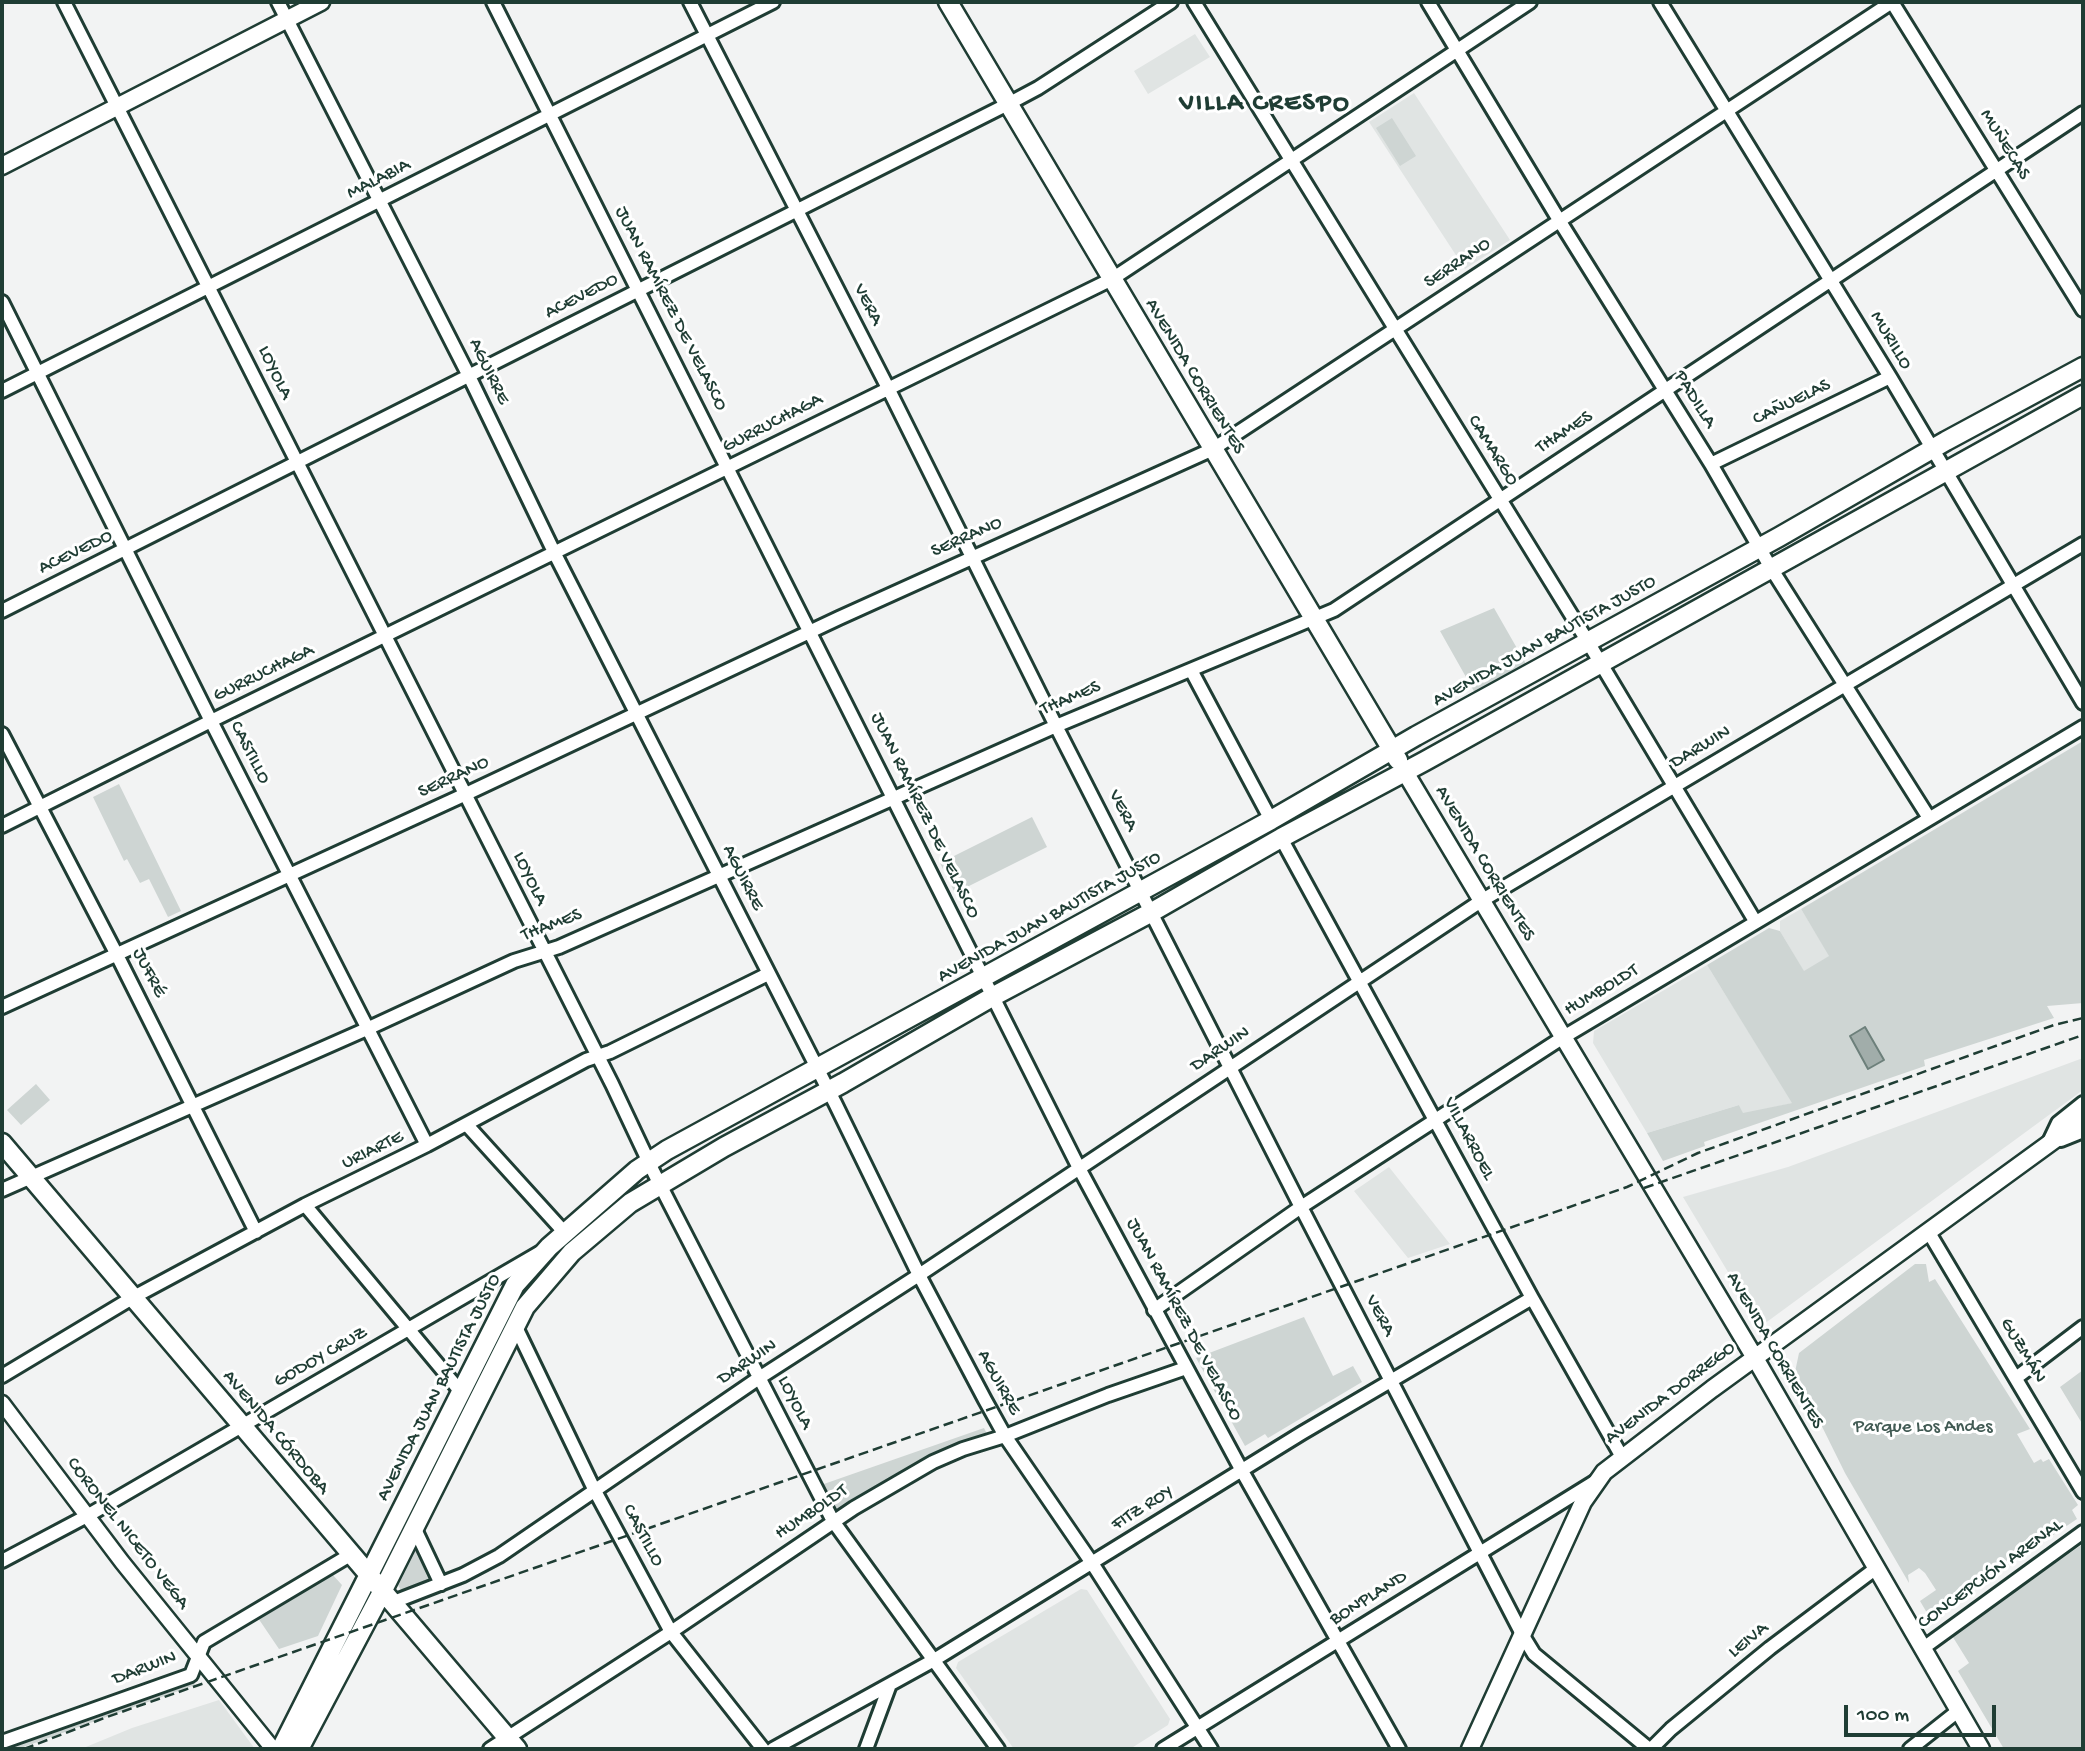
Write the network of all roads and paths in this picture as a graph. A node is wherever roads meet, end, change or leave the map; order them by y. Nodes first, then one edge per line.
1 (64, 2) edge
2 (278, 2) edge
3 (321, 2) edge
4 (493, 2) edge
5 (690, 2) edge
6 (773, 2) edge
7 (948, 2) edge
8 (1171, 2) edge
9 (1194, 2) edge
10 (1428, 2) edge
11 (1530, 2) edge
12 (1660, 2) edge
13 (1892, 2) edge
14 (286, 19) junction
15 (707, 34) junction
16 (1457, 50) junction
17 (1008, 104) junction
18 (116, 107) junction
19 (1727, 110) junction
20 (2083, 113) edge
21 (550, 114) junction
22 (1292, 161) junction
23 (2, 166) edge
24 (1996, 169) junction
25 (380, 201) junction
26 (798, 211) junction
27 (1559, 220) junction
28 (1112, 279) junction
29 (1831, 281) junction
30 (209, 286) junction
31 (638, 290) junction
32 (2, 302) edge
33 (2083, 310) edge
34 (1394, 329) junction
35 (2083, 367) edge
36 (37, 373) junction
37 (469, 376) junction
38 (1890, 377) junction
39 (888, 388) junction
40 (2, 391) edge
41 (1666, 391) junction
42 (2083, 395) edge
43 (1213, 449) junction
44 (1932, 449) junction
45 (297, 464) junction
46 (1711, 464) junction
47 (728, 468) junction
48 (1947, 472) junction
49 (1499, 499) junction
50 (2083, 544) edge
51 (1760, 548) junction
52 (126, 550) junction
53 (554, 552) junction
54 (972, 557) junction
55 (1771, 568) junction
56 (2015, 584) junction
57 (2, 611) edge
58 (1314, 618) junction
59 (810, 632) junction
60 (385, 637) junction
61 (1588, 642) junction
62 (1599, 662) junction
63 (1191, 670) junction
64 (1844, 684) junction
65 (2083, 703) edge
66 (637, 713) junction
67 (211, 721) junction
68 (1056, 726) junction
69 (2083, 727) edge
70 (2, 734) edge
71 (1392, 750) junction
72 (1405, 772) junction
73 (1674, 787) junction
74 (466, 794) junction
75 (894, 797) junction
76 (39, 808) junction
77 (1929, 818) junction
78 (1272, 820) junction
79 (2, 826) edge
80 (1281, 838) junction
81 (290, 873) junction
82 (718, 874) junction
83 (1142, 892) junction
84 (1481, 901) junction
85 (1152, 912) junction
86 (1755, 921) junction
87 (544, 951) junction
88 (117, 955) junction
89 (768, 974) junction
90 (982, 978) junction
91 (1359, 981) junction
92 (992, 997) junction
93 (2, 1007) edge
94 (369, 1028) junction
95 (1562, 1038) junction
96 (598, 1057) junction
97 (1231, 1067) junction
98 (817, 1069) junction
99 (828, 1091) junction
100 (2083, 1103) edge
101 (193, 1106) junction
102 (2083, 1119) edge
103 (1436, 1121) junction
104 (467, 1125) junction
105 (2083, 1130) edge
106 (2, 1143) edge
107 (428, 1145) junction
108 (2048, 1145) junction
109 (649, 1162) junction
110 (1080, 1168) junction
111 (30, 1177) junction
112 (660, 1184) junction
113 (2, 1190) edge
114 (305, 1205) junction
115 (1301, 1207) junction
116 (1928, 1231) junction
117 (256, 1232) junction
118 (565, 1233) junction
119 (549, 1247) junction
120 (919, 1275) junction
121 (132, 1297) junction
122 (1532, 1298) junction
123 (1154, 1310) junction
124 (515, 1325) junction
125 (2083, 1327) edge
126 (407, 1330) junction
127 (1755, 1358) junction
128 (1186, 1368) junction
129 (2, 1376) edge
130 (759, 1378) junction
131 (2016, 1378) junction
132 (1391, 1381) junction
133 (460, 1391) junction
134 (2, 1403) edge
135 (242, 1426) junction
136 (1006, 1436) junction
137 (1622, 1457) junction
138 (1241, 1471) junction
139 (1596, 1481) junction
140 (594, 1489) junction
141 (2083, 1492) edge
142 (87, 1516) junction
143 (833, 1521) junction
144 (414, 1527) junction
145 (2083, 1532) edge
146 (1480, 1552) junction
147 (350, 1555) junction
148 (2, 1561) edge
149 (1092, 1563) junction
150 (1875, 1569) junction
151 (369, 1576) junction
152 (441, 1584) junction
153 (387, 1598) junction
154 (671, 1632) junction
155 (1523, 1636) junction
156 (1338, 1641) junction
157 (1922, 1649) junction
158 (198, 1656) junction
159 (934, 1660) junction
160 (889, 1686) junction
161 (1958, 1711) junction
162 (1197, 1728) junction
163 (2, 1742) edge
164 (512, 1744) edge
165 (273, 1749) edge
166 (281, 1749) edge
167 (299, 1749) edge
168 (490, 1749) edge
169 (763, 1749) edge
170 (773, 1749) edge
171 (866, 1749) edge
172 (998, 1749) edge
173 (1163, 1749) edge
174 (1211, 1749) edge
175 (1399, 1749) edge
176 (1470, 1749) edge
177 (1650, 1749) edge
178 (1910, 1749) edge
179 (1981, 1749) edge

1 - 18 street, LOYOLA
2 - 14 street, AGUIRRE
3 - 14 main road
4 - 21 street, JUAN RAMÍREZ DE VELASCO
5 - 15 street, VERA
6 - 15 street, MALABIA
7 - 17 main road, AVENIDA CORRIENTES
8 - 17 street, ACEVEDO
9 - 22 street, CAMARGO
10 - 16 street, PADILLA
11 - 16 street, GURRUCHAGA
12 - 19 street, MURILLO
13 - 19 street, SERRANO
13 - 24 street, MUÑECAS
14 - 18 main road
14 - 25 street, AGUIRRE
15 - 21 street, MALABIA
15 - 26 street, VERA
16 - 22 street, GURRUCHAGA
16 - 27 street, PADILLA
17 - 26 street, ACEVEDO
17 - 28 main road, AVENIDA CORRIENTES
18 - 23 main road
18 - 30 street, LOYOLA
19 - 27 street, SERRANO
19 - 29 street, MURILLO
20 - 24 street, THAMES
21 - 25 street, MALABIA
21 - 31 street, JUAN RAMÍREZ DE VELASCO
22 - 28 street, GURRUCHAGA
22 - 34 street, CAMARGO
24 - 29 street, THAMES
24 - 33 street, MUÑECAS
25 - 30 street, MALABIA
25 - 37 street, AGUIRRE
26 - 31 street, ACEVEDO
26 - 39 street, VERA
27 - 34 street, SERRANO
27 - 41 street, PADILLA
28 - 39 street, GURRUCHAGA
28 - 43 main road, AVENIDA CORRIENTES
29 - 38 street, MURILLO
29 - 41 street, THAMES
30 - 36 street, MALABIA
30 - 45 street, LOYOLA
31 - 37 street, ACEVEDO
31 - 47 street, JUAN RAMÍREZ DE VELASCO
32 - 36 street, CASTILLO
34 - 43 street, SERRANO
34 - 49 street, CAMARGO
35 - 44 main road, AVENIDA JUAN BAUTISTA JUSTO
36 - 40 street, MALABIA
36 - 52 street, CASTILLO
37 - 45 street, ACEVEDO
37 - 53 street, AGUIRRE
38 - 44 street, MURILLO
38 - 46 street, CAÑUELAS
39 - 47 street, GURRUCHAGA
39 - 54 street, VERA
41 - 46 street, PADILLA
41 - 49 street, THAMES
42 - 48 main road, AVENIDA JUAN BAUTISTA JUSTO
43 - 54 street, SERRANO
43 - 58 main road, AVENIDA CORRIENTES
44 - 48 street, MURILLO
44 - 51 main road, AVENIDA JUAN BAUTISTA JUSTO
45 - 52 street, ACEVEDO
45 - 60 street, LOYOLA
46 - 51 street, PADILLA
47 - 53 street, GURRUCHAGA
47 - 59 street, JUAN RAMÍREZ DE VELASCO
48 - 55 main road, AVENIDA JUAN BAUTISTA JUSTO
48 - 56 street, MURILLO
49 - 58 street, THAMES
49 - 61 street, CAMARGO
50 - 56 street, DARWIN
51 - 55 street, PADILLA
51 - 61 main road, AVENIDA JUAN BAUTISTA JUSTO
52 - 57 street, ACEVEDO
52 - 67 street, CASTILLO
53 - 60 street, GURRUCHAGA
53 - 66 street, AGUIRRE
54 - 59 street, SERRANO
54 - 68 street, VERA
55 - 62 main road, AVENIDA JUAN BAUTISTA JUSTO
55 - 64 street, PADILLA
56 - 64 street, DARWIN
56 - 65 street, MURILLO
58 - 63 street, THAMES
58 - 71 main road, AVENIDA CORRIENTES
59 - 66 street, SERRANO
59 - 75 street, JUAN RAMÍREZ DE VELASCO
60 - 67 street, GURRUCHAGA
60 - 74 street, LOYOLA
61 - 62 street, CAMARGO
61 - 71 main road, AVENIDA JUAN BAUTISTA JUSTO
62 - 72 main road, AVENIDA JUAN BAUTISTA JUSTO
62 - 73 street, CAMARGO
63 - 68 street, THAMES
63 - 78 street
64 - 73 street, DARWIN
64 - 77 street, PADILLA
66 - 74 street, SERRANO
66 - 82 street, AGUIRRE
67 - 76 street, GURRUCHAGA
67 - 81 street, CASTILLO
68 - 75 street, THAMES
68 - 83 street, VERA
69 - 77 street, HUMBOLDT
70 - 76 street, JUFRÉ
71 - 72 main road, AVENIDA CORRIENTES
71 - 78 main road, AVENIDA JUAN BAUTISTA JUSTO
72 - 80 main road, AVENIDA JUAN BAUTISTA JUSTO
72 - 84 main road, AVENIDA CORRIENTES
73 - 84 street, DARWIN
73 - 86 street, CAMARGO
74 - 81 street, SERRANO
74 - 87 street, LOYOLA
75 - 82 street, THAMES
75 - 90 street, JUAN RAMÍREZ DE VELASCO
76 - 79 street, GURRUCHAGA
76 - 88 street, JUFRÉ
77 - 86 street, HUMBOLDT
78 - 83 main road, AVENIDA JUAN BAUTISTA JUSTO
80 - 85 main road, AVENIDA JUAN BAUTISTA JUSTO
80 - 91 street, VILLARROEL
81 - 88 street, SERRANO
81 - 94 street, CASTILLO
82 - 87 street, THAMES
82 - 89 street, AGUIRRE
83 - 85 street, VERA
83 - 90 main road, AVENIDA JUAN BAUTISTA JUSTO
84 - 91 street, DARWIN
84 - 95 main road, AVENIDA CORRIENTES
85 - 92 main road, AVENIDA JUAN BAUTISTA JUSTO
85 - 97 street, VERA
86 - 95 street, HUMBOLDT
87 - 94 street, THAMES
87 - 96 street, LOYOLA
88 - 93 street, SERRANO
88 - 101 street, JUFRÉ
89 - 96 street, URIARTE
89 - 98 street, AGUIRRE
90 - 92 street, JUAN RAMÍREZ DE VELASCO
90 - 98 main road, AVENIDA JUAN BAUTISTA JUSTO
91 - 97 street, DARWIN
91 - 103 street, VILLARROEL
92 - 99 main road, AVENIDA JUAN BAUTISTA JUSTO
92 - 110 street, JUAN RAMÍREZ DE VELASCO
94 - 101 street, THAMES
94 - 107 street, CASTILLO
95 - 103 street, HUMBOLDT
95 - 127 main road, AVENIDA CORRIENTES
96 - 104 street, URIARTE
96 - 109 street, LOYOLA
97 - 110 street, DARWIN
97 - 115 street, VERA
98 - 99 street, AGUIRRE
98 - 109 main road, AVENIDA JUAN BAUTISTA JUSTO
99 - 112 main road, AVENIDA JUAN BAUTISTA JUSTO
99 - 120 street, AGUIRRE
100 - 108 street, AVENIDA DORREGO
101 - 111 street, THAMES
101 - 117 street, JUFRÉ
102 - 108 main road, AVENIDA DORREGO
103 - 115 street, HUMBOLDT
103 - 122 street, VILLARROEL
104 - 107 street, URIARTE
104 - 118 street
105 - 108 street, AVENIDA DORREGO
106 - 111 main road, AVENIDA CÓRDOBA
107 - 114 street, URIARTE
108 - 116 main road, AVENIDA DORREGO
109 - 112 street, LOYOLA
109 - 118 main road, AVENIDA JUAN BAUTISTA JUSTO
110 - 120 street, DARWIN
110 - 123 street, JUAN RAMÍREZ DE VELASCO
111 - 113 street, THAMES
111 - 121 main road, AVENIDA CÓRDOBA
112 - 124 main road, AVENIDA JUAN BAUTISTA JUSTO
112 - 130 street, LOYOLA
114 - 117 street, URIARTE
114 - 126 street
115 - 123 street, HUMBOLDT
115 - 132 street, VERA
116 - 127 main road, AVENIDA DORREGO
116 - 131 street, GUZMÁN
117 - 121 street, URIARTE
118 - 119 main road, AVENIDA JUAN BAUTISTA JUSTO
119 - 126 street, GODOY CRUZ
119 - 133 main road, AVENIDA JUAN BAUTISTA JUSTO
120 - 130 street, DARWIN
120 - 136 street, AGUIRRE
121 - 129 street, URIARTE
121 - 135 main road, AVENIDA CÓRDOBA
122 - 132 street, FITZ ROY
122 - 137 street, VILLARROEL
123 - 128 street, JUAN RAMÍREZ DE VELASCO
124 - 140 street, CASTILLO
124 - 144 main road, AVENIDA JUAN BAUTISTA JUSTO
125 - 131 street
126 - 133 street
126 - 135 street, GODOY CRUZ
127 - 137 main road, AVENIDA DORREGO
127 - 150 main road, AVENIDA CORRIENTES
128 - 136 street, HUMBOLDT
128 - 138 street, JUAN RAMÍREZ DE VELASCO
130 - 140 street, DARWIN
130 - 143 street, LOYOLA
131 - 141 street, GUZMÁN
132 - 138 street, FITZ ROY
132 - 146 street, VERA
133 - 151 main road, AVENIDA JUAN BAUTISTA JUSTO
134 - 142 street, CORONEL NICETO VEGA
135 - 142 street, GODOY CRUZ
135 - 147 main road, AVENIDA CÓRDOBA
136 - 143 street, HUMBOLDT
136 - 149 street, AGUIRRE
137 - 139 main road, AVENIDA DORREGO
138 - 149 street, FITZ ROY
138 - 156 street, JUAN RAMÍREZ DE VELASCO
139 - 146 street, BONPLAND
139 - 155 main road, AVENIDA DORREGO
140 - 152 street, DARWIN
140 - 154 street, CASTILLO
142 - 148 street, GODOY CRUZ
142 - 158 street, CORONEL NICETO VEGA
143 - 154 street, HUMBOLDT
143 - 159 street, LOYOLA
144 - 152 street
144 - 153 main road, AVENIDA JUAN BAUTISTA JUSTO
145 - 157 street, CONCEPCIÓN ARENAL
146 - 155 street, VERA
146 - 156 street, BONPLAND
147 - 151 main road, AVENIDA CÓRDOBA
147 - 158 street, DARWIN
149 - 159 street, FITZ ROY
149 - 162 street, AGUIRRE
150 - 157 main road, AVENIDA CORRIENTES
150 - 177 street, LEIVA
151 - 153 main road, AVENIDA CÓRDOBA
151 - 166 main road, AVENIDA JUAN BAUTISTA JUSTO
152 - 153 street, DARWIN
153 - 164 main road, AVENIDA CÓRDOBA
153 - 167 main road, AVENIDA JUAN BAUTISTA JUSTO
154 - 164 street, HUMBOLDT
154 - 169 street, CASTILLO
155 - 176 main road, AVENIDA DORREGO
155 - 177 street, VERA
156 - 162 street, BONPLAND
156 - 175 street, JUAN RAMÍREZ DE VELASCO
157 - 161 main road, AVENIDA CORRIENTES
158 - 163 street, DARWIN
158 - 165 street, CORONEL NICETO VEGA
159 - 160 street, FITZ ROY
159 - 172 street, LOYOLA
160 - 170 street, FITZ ROY
160 - 171 street
161 - 178 street
161 - 179 main road, AVENIDA CORRIENTES
162 - 173 street, BONPLAND
162 - 174 street, AGUIRRE
164 - 168 street, HUMBOLDT

